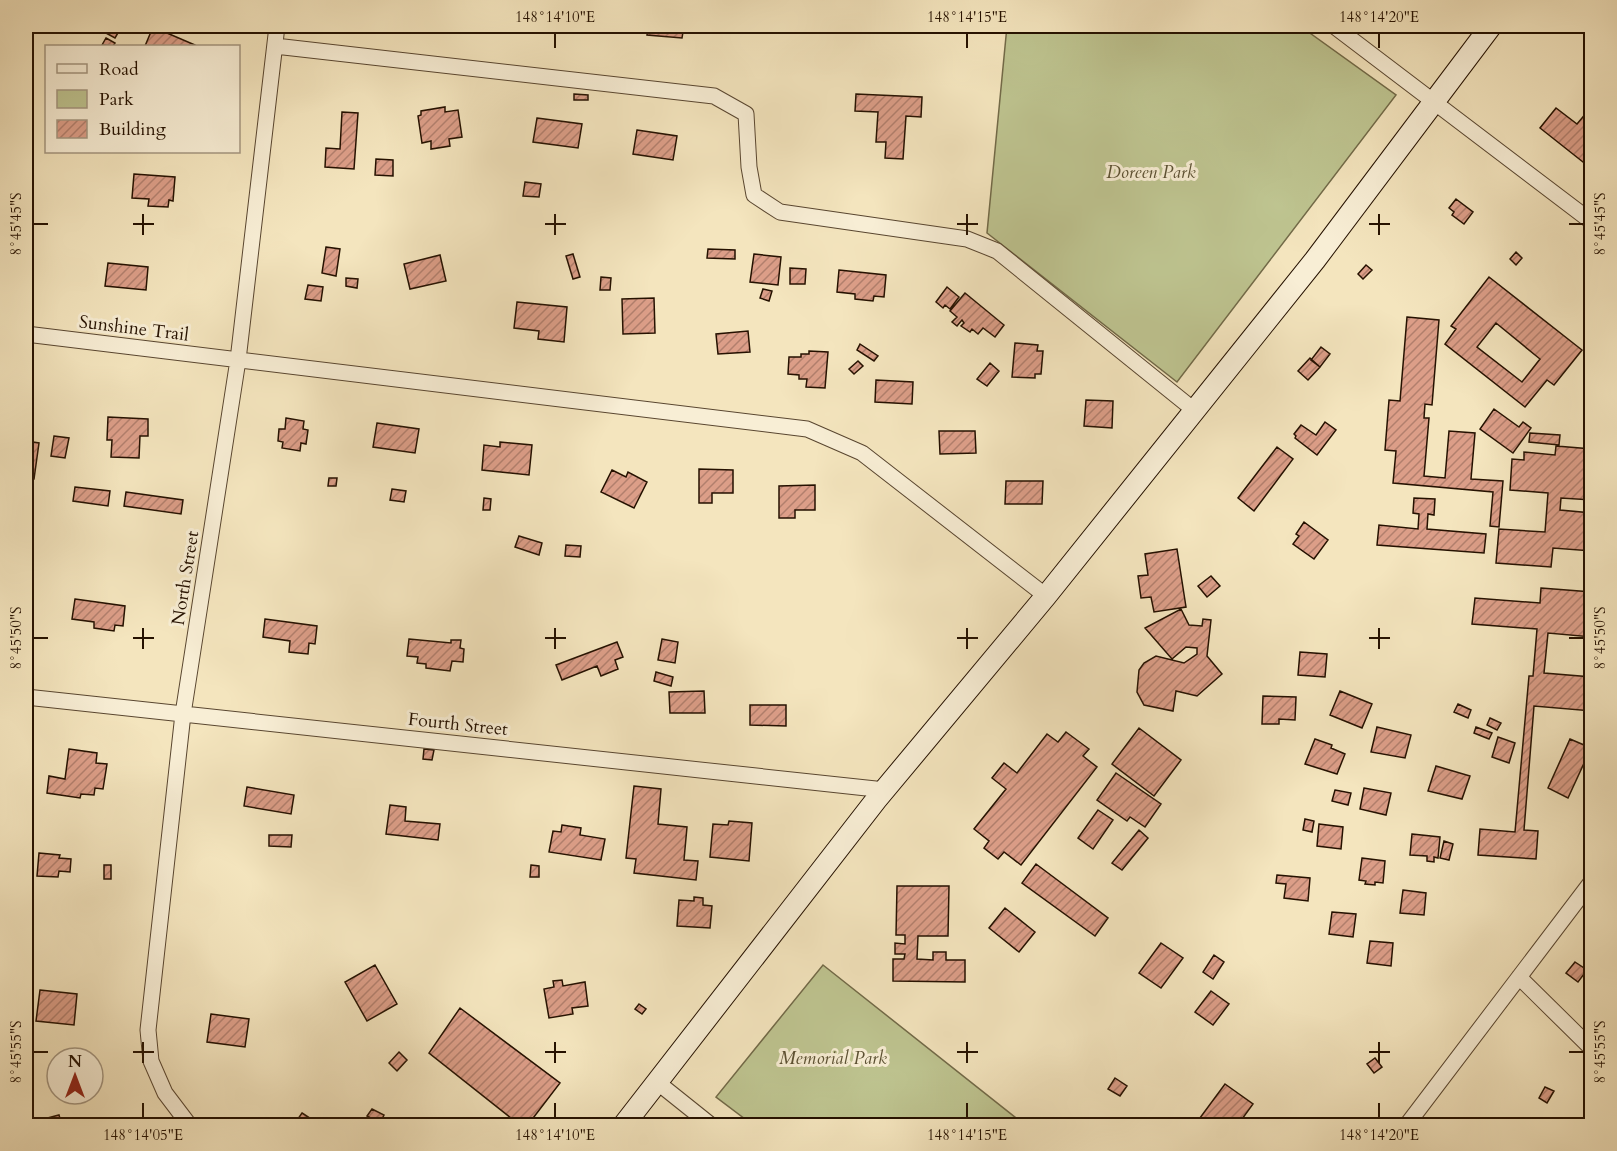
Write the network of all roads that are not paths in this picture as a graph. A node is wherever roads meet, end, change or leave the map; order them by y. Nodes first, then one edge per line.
1 (278, 26) edge
2 (1334, 26) edge
3 (1491, 26) edge
4 (275, 46) junction
5 (1433, 102) junction
6 (1592, 222) edge
7 (26, 334) edge
8 (238, 360) junction
9 (1194, 410) junction
10 (1046, 596) junction
11 (26, 697) edge
12 (183, 714) junction
13 (885, 790) junction
14 (1592, 880) edge
15 (1519, 977) junction
16 (1592, 1049) edge
17 (657, 1082) junction
18 (190, 1125) edge
19 (623, 1125) edge
20 (712, 1125) edge
21 (1406, 1125) edge

1 - 4 street, North Street
2 - 5 street
3 - 5 main road
4 - 8 street, North Street
4 - 9 street
5 - 6 street
5 - 9 main road
7 - 8 street, Sunshine Trail
8 - 10 street, Sunshine Trail
8 - 12 street, North Street
9 - 10 main road
10 - 13 main road
11 - 12 street, Fourth Street
12 - 13 street, Fourth Street
12 - 18 street, North Street
13 - 17 main road
14 - 15 street
15 - 16 street
15 - 21 street
17 - 19 main road
17 - 20 street

